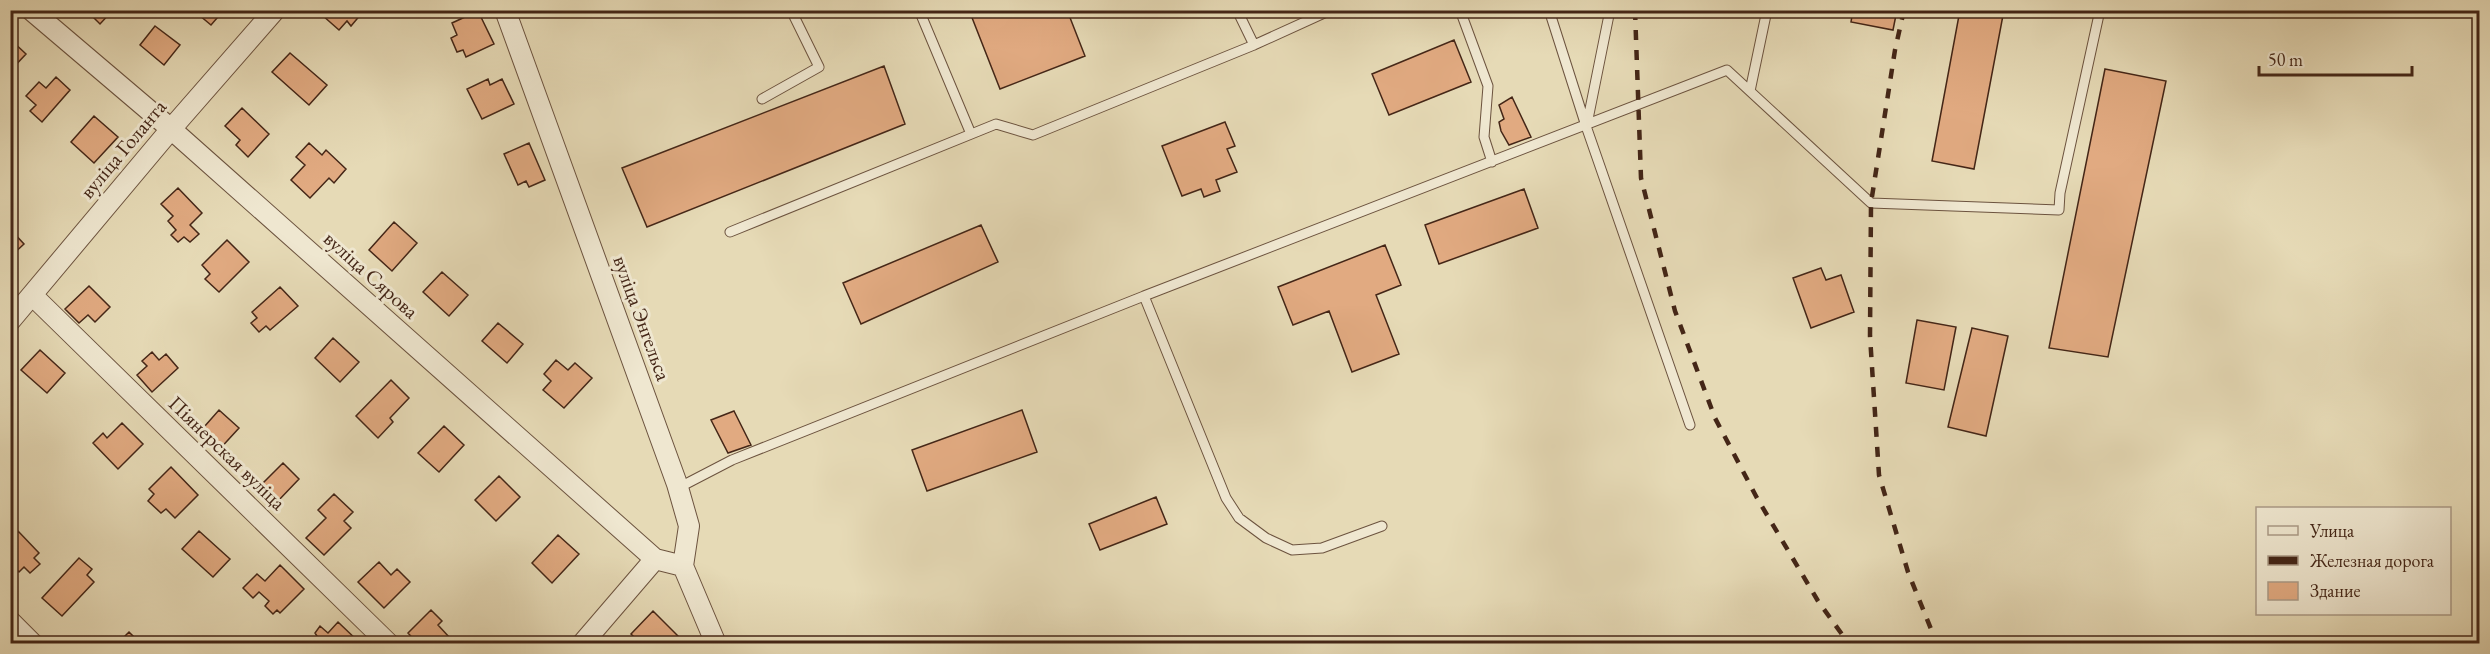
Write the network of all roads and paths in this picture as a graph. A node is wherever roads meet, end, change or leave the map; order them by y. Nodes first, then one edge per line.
1 (31, 10) edge
2 (275, 10) edge
3 (505, 10) edge
4 (791, 10) edge
5 (919, 10) edge
6 (1237, 10) edge
7 (1331, 10) edge
8 (1460, 10) edge
9 (1549, 10) edge
10 (1610, 10) edge
11 (1767, 10) edge
12 (2100, 10) edge
13 (1254, 45) junction
14 (1750, 92) junction
15 (762, 99) dead end
16 (1586, 126) junction
17 (171, 129) junction
18 (971, 134) junction
19 (1492, 162) junction
20 (730, 231) dead end
21 (33, 296) junction
22 (1144, 296) junction
23 (10, 321) edge
24 (1690, 424) dead end
25 (678, 488) junction
26 (1382, 526) dead end
27 (655, 559) junction
28 (683, 566) junction
29 (10, 621) edge
30 (33, 644) edge
31 (388, 644) edge
32 (582, 644) edge
33 (716, 644) edge

1 - 17 street, вуліца Сярова
2 - 17 street, вуліца Голанта
3 - 25 street, вуліца Энгельса
4 - 15 lane
5 - 18 lane
6 - 13 lane
7 - 13 lane
8 - 19 lane
9 - 16 lane
10 - 16 lane
11 - 14 lane
12 - 14 lane
13 - 18 lane
14 - 16 lane
16 - 19 lane
16 - 24 lane
17 - 21 street, вуліца Голанта
17 - 27 street, вуліца Сярова
18 - 20 lane
19 - 22 lane
21 - 23 street, вуліца Голанта
21 - 31 street, Піянерская вуліца
22 - 25 lane
22 - 26 lane
25 - 28 street, вуліца Энгельса
27 - 28 street, вуліца Сярова
27 - 32 street
28 - 33 street
29 - 30 street

